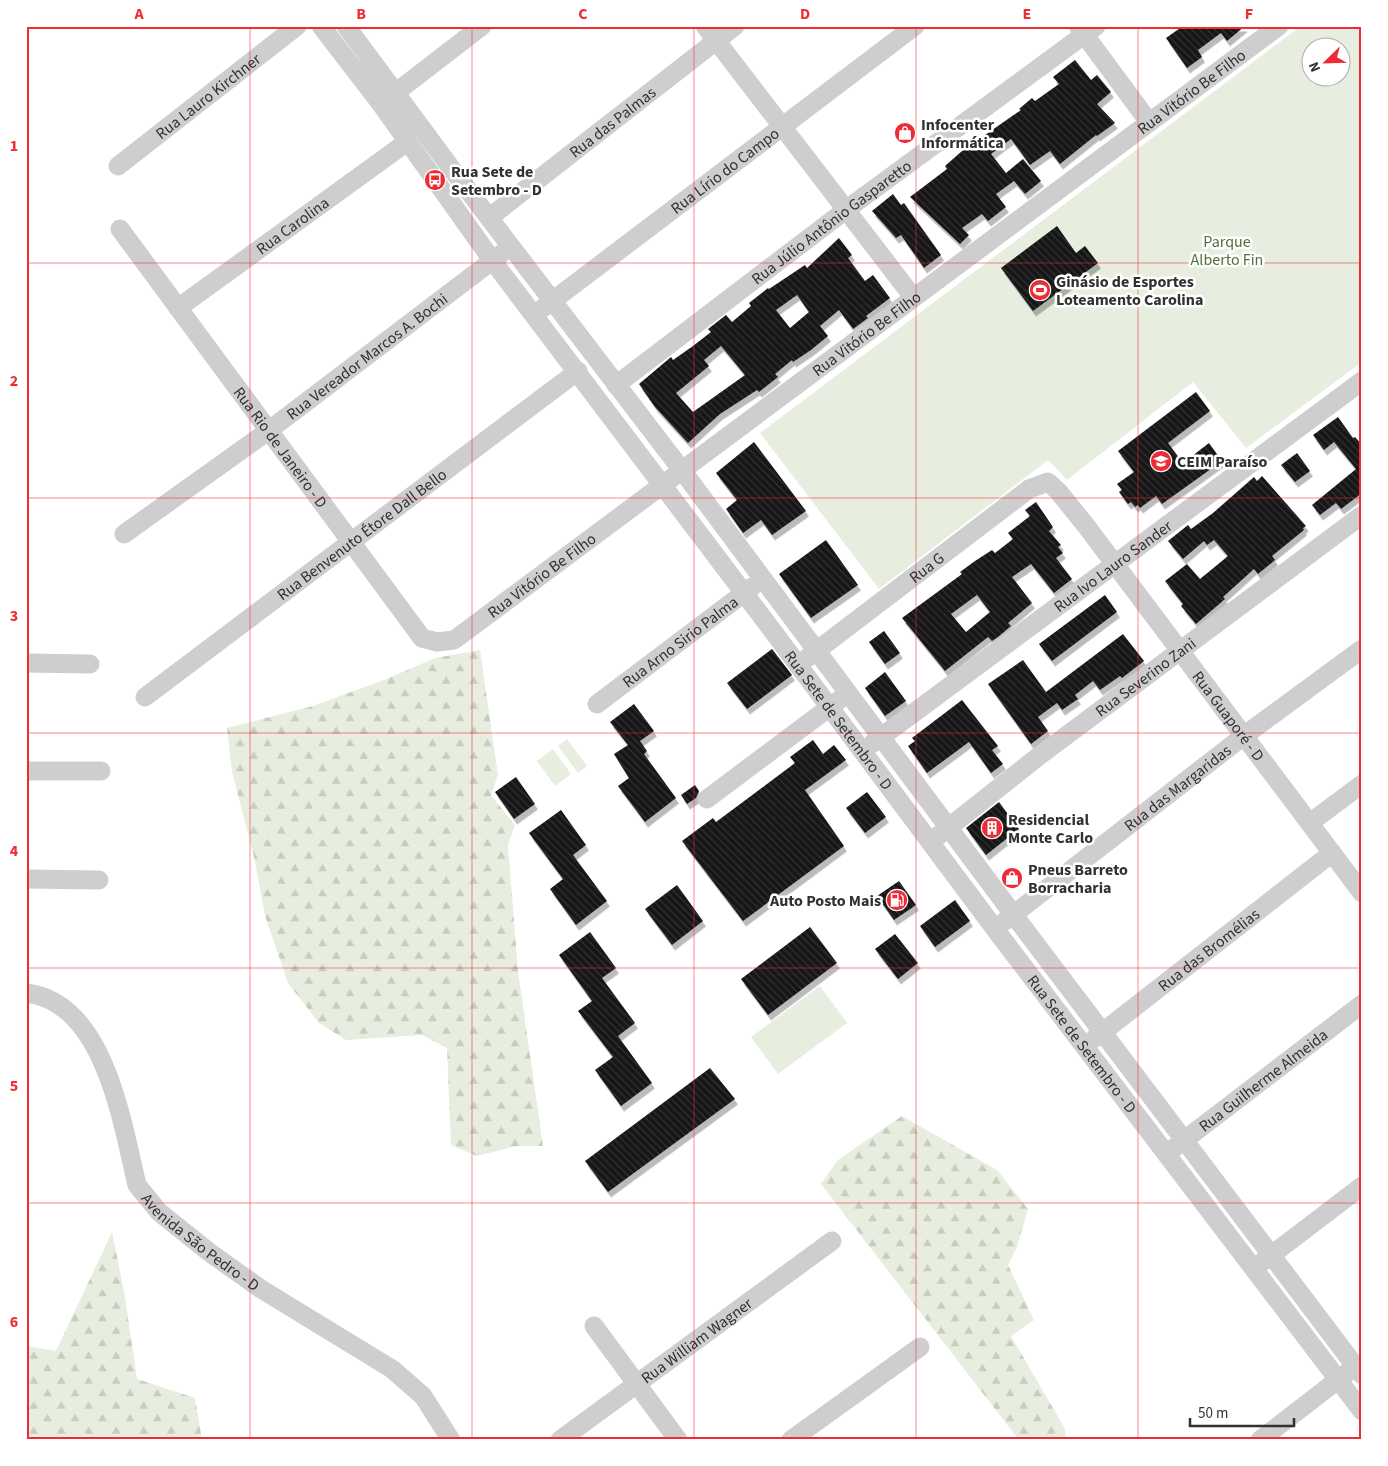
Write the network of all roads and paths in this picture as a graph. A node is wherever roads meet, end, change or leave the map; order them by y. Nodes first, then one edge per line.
1 (296, 26) edge
2 (321, 26) edge
3 (346, 26) edge
4 (482, 26) edge
5 (735, 26) edge
6 (915, 26) edge
7 (1279, 26) edge
8 (1086, 29) edge
9 (710, 34) edge
10 (388, 98) junction
11 (1149, 122) junction
12 (782, 127) junction
13 (407, 142) junction
14 (118, 166) dead end
15 (451, 168) junction
16 (435, 180) junction
17 (847, 209) junction
18 (490, 217) junction
19 (120, 230) dead end
20 (513, 246) junction
21 (492, 260) junction
22 (913, 297) junction
23 (554, 300) junction
24 (178, 308) junction
25 (534, 315) junction
26 (578, 372) junction
27 (616, 384) junction
28 (1360, 386) edge
29 (268, 430) junction
30 (681, 469) junction
31 (662, 485) junction
32 (1058, 491) joint
33 (1362, 515) edge
34 (124, 534) dead end
35 (350, 543) junction
36 (737, 544) junction
37 (718, 560) junction
38 (1114, 563) junction
39 (762, 578) junction
40 (744, 594) junction
41 (454, 640) joint
42 (1362, 649) edge
43 (816, 650) junction
44 (1182, 652) junction
45 (26, 663) edge
46 (90, 664) dead end
47 (798, 665) junction
48 (848, 694) junction
49 (145, 697) dead end
50 (597, 704) dead end
51 (829, 707) junction
52 (1245, 735) junction
53 (882, 737) junction
54 (862, 752) junction
55 (26, 771) edge
56 (101, 771) dead end
57 (1362, 784) edge
58 (707, 799) dead end
59 (1311, 822) junction
60 (949, 827) junction
61 (931, 842) junction
62 (1332, 853) junction
63 (26, 879) edge
64 (99, 880) dead end
65 (1362, 893) edge
66 (1013, 914) junction
67 (995, 929) junction
68 (26, 993) edge
69 (1362, 1004) edge
70 (1104, 1032) junction
71 (1084, 1045) junction
72 (1185, 1140) junction
73 (1166, 1155) junction
74 (1362, 1186) edge
75 (832, 1241) dead end
76 (1270, 1256) junction
77 (1252, 1270) junction
78 (594, 1326) dead end
79 (920, 1347) dead end
80 (1360, 1368) edge
81 (1338, 1380) junction
82 (637, 1384) junction
83 (1362, 1411) edge
84 (451, 1440) edge
85 (560, 1440) edge
86 (678, 1440) edge
87 (791, 1440) edge
88 (1260, 1440) edge

1 - 14 street, Rua Lauro Kirchner
2 - 10 street, Rua Sete de Setembro - D
3 - 10 street, Rua Sete de Setembro - D
4 - 10 street
5 - 9 street, Rua das Palmas
6 - 12 street, Rua Lírio do Campo
7 - 11 street, Rua Vitório Be Filho
8 - 11 street
8 - 17 street, Rua Júlio Antônio Gasparetto
9 - 12 street
9 - 18 street, Rua das Palmas
10 - 13 street, Rua Sete de Setembro - D
10 - 15 street, Rua Sete de Setembro - D
11 - 22 street, Rua Vitório Be Filho
12 - 17 street
12 - 23 street, Rua Lírio do Campo
13 - 16 street, Rua Sete de Setembro - D
13 - 24 street, Rua Carolina
15 - 16 street
15 - 18 street, Rua Sete de Setembro - D
16 - 21 street, Rua Sete de Setembro - D
17 - 22 street
17 - 27 street, Rua Júlio Antônio Gasparetto
18 - 20 street, Rua Sete de Setembro - D
19 - 24 street, Rua Rio de Janeiro - D
20 - 21 street, Rua Vereador Marcos A. Bochi
20 - 23 street, Rua Sete de Setembro - D
21 - 25 street, Rua Sete de Setembro - D
21 - 29 street, Rua Vereador Marcos A. Bochi
22 - 30 street, Rua Vitório Be Filho
23 - 25 street, Rua Lírio do Campo
23 - 27 street, Rua Sete de Setembro - D
24 - 29 street, Rua Rio de Janeiro - D
25 - 26 street, Rua Sete de Setembro - D
26 - 31 street, Rua Sete de Setembro - D
26 - 35 street, Rua Benvenuto Étore Dall Bello
27 - 30 street, Rua Sete de Setembro - D
28 - 38 street, Rua Ivo Lauro Sander
29 - 34 street, Rua Vereador Marcos A. Bochi
29 - 35 street, Rua Rio de Janeiro - D
30 - 31 street, Rua Vitório Be Filho
30 - 36 street, Rua Sete de Setembro - D
31 - 37 street, Rua Sete de Setembro - D
31 - 41 street, Rua Vitório Be Filho
32 - 38 street, Rua Guaporé - D
32 - 43 street, Rua G
33 - 44 street, Rua Severino Zani
35 - 41 street, Rua Rio de Janeiro - D
35 - 49 street, Rua Benvenuto Étore Dall Bello
36 - 37 street
36 - 39 street, Rua Sete de Setembro - D
37 - 40 street, Rua Sete de Setembro - D
38 - 44 street, Rua Guaporé - D
38 - 53 street, Rua Ivo Lauro Sander
39 - 40 street, Rua Arno Sirio Palma
39 - 43 street, Rua Sete de Setembro - D
40 - 47 street, Rua Sete de Setembro - D
40 - 50 street, Rua Arno Sirio Palma
42 - 52 street, Rua das Margaridas
43 - 47 street, Rua G
43 - 48 street, Rua Sete de Setembro - D
44 - 52 street, Rua Guaporé - D
44 - 60 street, Rua Severino Zani
45 - 46 street
47 - 51 street, Rua Sete de Setembro - D
48 - 51 street
48 - 53 street, Rua Sete de Setembro - D
51 - 54 street, Rua Sete de Setembro - D
51 - 58 street
52 - 59 street, Rua Guaporé - D
52 - 66 street, Rua das Margaridas
53 - 54 street, Rua Ivo Lauro Sander
53 - 60 street, Rua Sete de Setembro - D
54 - 61 street, Rua Sete de Setembro - D
55 - 56 street
57 - 59 street
59 - 62 street, Rua Guaporé - D
60 - 61 street, Rua Severino Zani
60 - 66 street, Rua Sete de Setembro - D
61 - 67 street, Rua Sete de Setembro - D
62 - 65 street, Rua Guaporé - D
62 - 70 street, Rua das Bromélias
63 - 64 street
66 - 67 street, Rua das Margaridas
66 - 70 street, Rua Sete de Setembro - D
67 - 71 street, Rua Sete de Setembro - D
68 - 84 street, Avenida São Pedro - D
69 - 72 street, Rua Guilherme Almeida
70 - 71 street, Rua das Bromélias
70 - 72 street, Rua Sete de Setembro - D
71 - 73 street, Rua Sete de Setembro - D
72 - 73 street, Rua Guilherme Almeida
72 - 76 street, Rua Sete de Setembro - D
73 - 77 street, Rua Sete de Setembro - D
74 - 76 street
75 - 82 street, Rua William Wagner
76 - 77 street
76 - 80 street, Rua Sete de Setembro - D
77 - 81 street, Rua Sete de Setembro - D
78 - 82 street
79 - 87 street
80 - 81 street
81 - 83 street, Rua Sete de Setembro - D
81 - 88 street
82 - 85 street, Rua William Wagner
82 - 86 street

